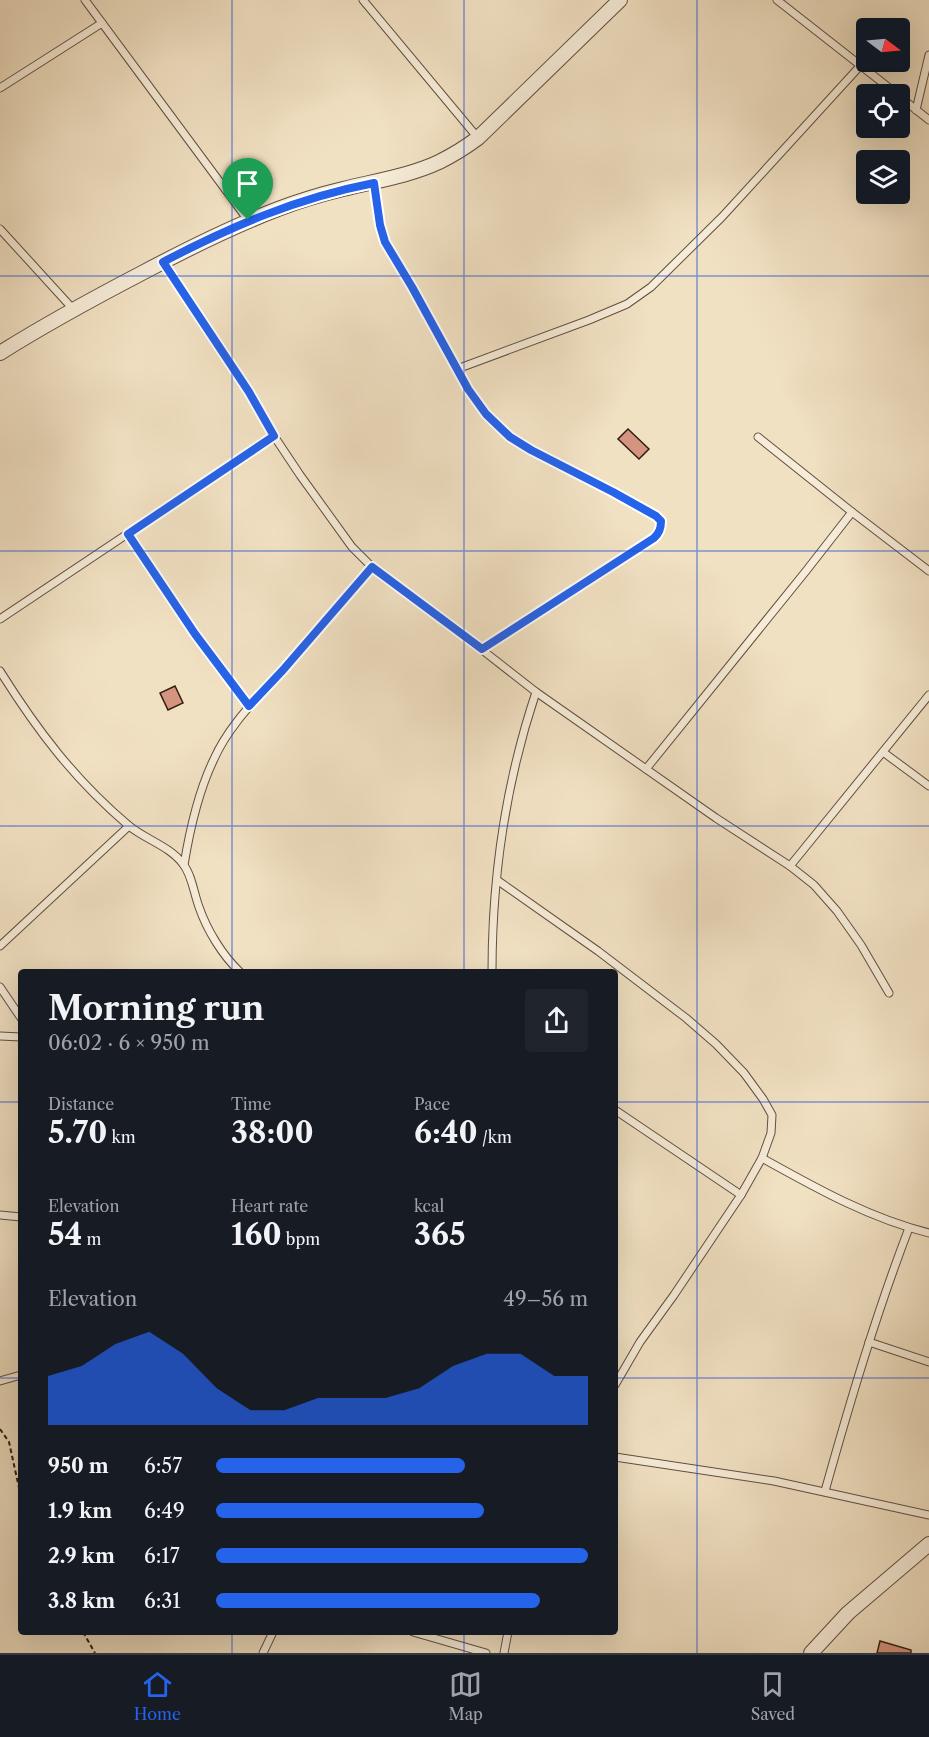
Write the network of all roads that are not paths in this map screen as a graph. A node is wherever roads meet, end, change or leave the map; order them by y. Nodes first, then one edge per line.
1 (85, 0) edge
2 (363, 0) edge
3 (620, 0) edge
4 (777, 0) edge
5 (102, 23) junction
6 (929, 55) edge
7 (856, 61) edge
8 (856, 70) edge
9 (869, 72) edge
10 (884, 84) edge
11 (0, 88) edge
12 (910, 105) edge
13 (916, 110) junction
14 (929, 120) edge
15 (478, 138) junction
16 (374, 183) junction
17 (248, 220) junction
18 (0, 229) edge
19 (163, 262) junction
20 (72, 309) junction
21 (0, 353) edge
22 (457, 369) junction
23 (274, 436) junction
24 (758, 437) dead end
25 (852, 512) junction
26 (128, 534) junction
27 (372, 567) junction
28 (929, 571) edge
29 (0, 619) edge
30 (482, 649) junction
31 (0, 671) edge
32 (536, 692) junction
33 (929, 695) edge
34 (249, 706) junction
35 (883, 752) junction
36 (646, 769) junction
37 (929, 786) edge
38 (129, 826) junction
39 (184, 865) junction
40 (790, 866) junction
41 (497, 880) junction
42 (0, 946) edge
43 (238, 969) edge
44 (492, 969) edge
45 (0, 987) edge
46 (889, 993) dead end
47 (18, 1014) edge
48 (0, 1036) edge
49 (18, 1037) edge
50 (618, 1112) edge
51 (762, 1158) junction
52 (741, 1195) junction
53 (0, 1215) edge
54 (18, 1217) edge
55 (909, 1228) junction
56 (929, 1233) edge
57 (869, 1342) junction
58 (929, 1362) edge
59 (18, 1376) edge
60 (618, 1380) edge
61 (0, 1381) edge
62 (618, 1457) edge
63 (825, 1491) junction
64 (929, 1515) edge
65 (929, 1544) edge
66 (272, 1635) edge
67 (423, 1635) edge
68 (507, 1635) edge
69 (263, 1653) edge
70 (486, 1653) edge
71 (504, 1653) edge
72 (811, 1653) edge

1 - 5 lane
2 - 15 lane
3 - 15 street
4 - 7 lane
5 - 11 lane
5 - 17 lane
6 - 13 lane
8 - 22 lane
9 - 10 lane
12 - 13 lane
13 - 14 lane
15 - 16 street
16 - 17 street
16 - 22 lane
17 - 19 street
18 - 20 lane
19 - 20 street
19 - 23 lane
20 - 21 street
22 - 30 lane
23 - 26 lane
23 - 27 lane
24 - 25 lane
25 - 28 lane
25 - 36 lane
26 - 29 lane
26 - 34 lane
27 - 30 lane
27 - 34 lane
30 - 32 lane
31 - 38 lane
32 - 36 lane
32 - 41 lane
33 - 35 lane
34 - 39 lane
35 - 37 lane
35 - 40 lane
36 - 40 lane
38 - 39 lane
38 - 42 lane
39 - 43 lane
40 - 46 lane
41 - 44 lane
41 - 51 lane
45 - 47 lane
48 - 49 lane
50 - 52 lane
51 - 52 lane
51 - 55 lane
52 - 60 lane
53 - 54 lane
55 - 56 lane
55 - 57 lane
57 - 58 lane
57 - 63 lane
59 - 61 lane
62 - 63 lane
63 - 64 lane
65 - 72 street
66 - 69 lane
67 - 70 lane
68 - 71 lane

